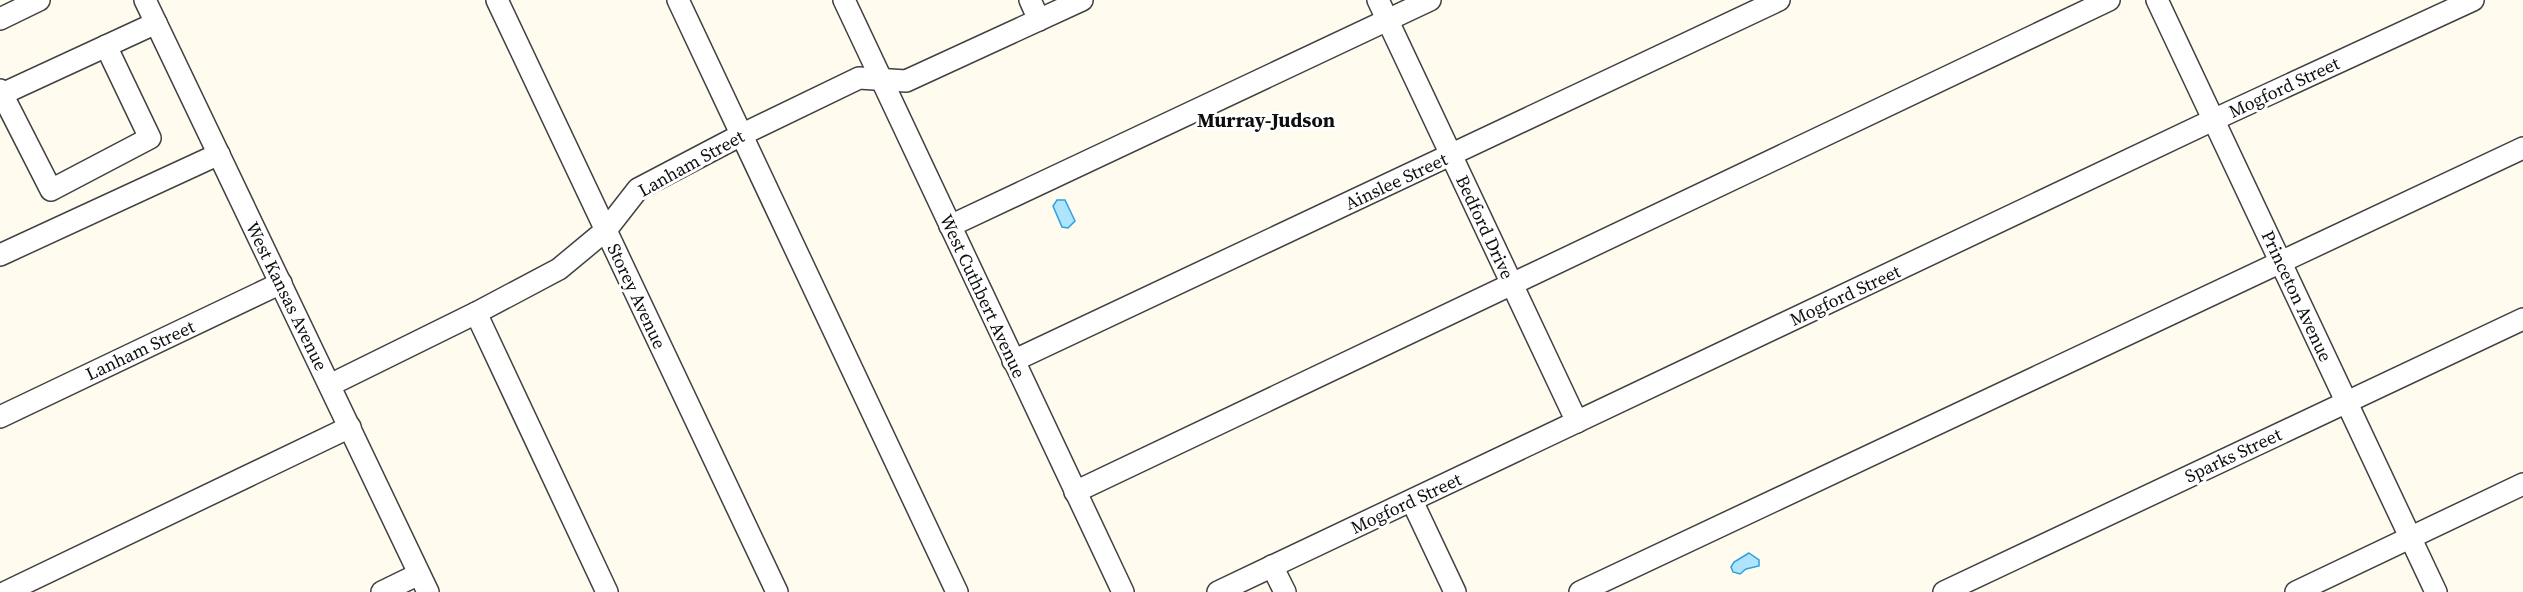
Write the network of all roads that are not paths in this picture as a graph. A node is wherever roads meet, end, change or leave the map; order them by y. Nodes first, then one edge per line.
1 (39, 0) edge
2 (145, 0) edge
3 (497, 0) edge
4 (678, 0) edge
5 (844, 0) edge
6 (1030, 0) edge
7 (1082, 0) edge
8 (1378, 0) edge
9 (1430, 0) edge
10 (1779, 0) edge
11 (2109, 0) edge
12 (2157, 0) edge
13 (2473, 0) edge
14 (0, 19) edge
15 (1039, 20) junction
16 (1387, 20) junction
17 (156, 22) junction
18 (106, 46) junction
19 (881, 80) junction
20 (1, 93) edge
21 (2213, 120) junction
22 (741, 135) junction
23 (2523, 148) edge
24 (219, 154) junction
25 (1451, 155) junction
26 (950, 226) junction
27 (606, 230) junction
28 (0, 255) edge
29 (2281, 262) junction
30 (281, 283) junction
31 (1512, 284) junction
32 (476, 313) junction
33 (2523, 319) edge
34 (1013, 361) junction
35 (330, 385) junction
36 (2346, 401) junction
37 (0, 417) edge
38 (1577, 422) junction
39 (350, 427) junction
40 (2523, 484) edge
41 (1076, 492) junction
42 (1412, 501) junction
43 (2411, 537) junction
44 (1272, 567) junction
45 (424, 583) edge
46 (6, 592) edge
47 (382, 592) edge
48 (607, 592) edge
49 (777, 592) edge
50 (957, 592) edge
51 (1123, 592) edge
52 (1218, 592) edge
53 (1285, 592) edge
54 (1455, 592) edge
55 (1580, 592) edge
56 (1944, 592) edge
57 (2296, 592) edge
58 (2436, 592) edge

1 - 14 street
2 - 17 street, West Kansas Avenue
3 - 27 street, Storey Avenue
4 - 22 street
5 - 19 street, West Cuthbert Avenue
6 - 15 street
7 - 15 street, Lanham Street
8 - 16 street, Bedford Drive
9 - 16 street
10 - 25 street, Ainslee Street
11 - 31 street
12 - 21 street, Princeton Avenue
13 - 21 street, Mogford Street
15 - 19 street, Lanham Street
16 - 25 street, Bedford Drive
16 - 26 street
17 - 18 street
17 - 24 street, West Kansas Avenue
18 - 20 street
18 - 20 street
19 - 22 street, Lanham Street
19 - 26 street, West Cuthbert Avenue
21 - 29 street, Princeton Avenue
21 - 38 street, Mogford Street
22 - 27 street, Lanham Street
22 - 50 street
23 - 29 street
24 - 28 street
24 - 30 street, West Kansas Avenue
25 - 31 street, Bedford Drive
25 - 34 street, Ainslee Street
26 - 34 street, West Cuthbert Avenue
27 - 32 street, Lanham Street
27 - 49 street, Storey Avenue
29 - 36 street, Princeton Avenue
29 - 55 street
30 - 35 street, West Kansas Avenue
30 - 37 street, Lanham Street
31 - 38 street, Bedford Drive
31 - 41 street
32 - 35 street, Lanham Street
32 - 48 street
33 - 36 street, Sparks Street
34 - 41 street, West Cuthbert Avenue
35 - 39 street, West Kansas Avenue
36 - 43 street, Princeton Avenue
36 - 56 street, Sparks Street
38 - 42 street, Mogford Street
39 - 45 street, West Kansas Avenue
39 - 46 street
40 - 43 street
41 - 51 street, West Cuthbert Avenue
42 - 44 street, Mogford Street
42 - 54 street
43 - 57 street
43 - 58 street, Princeton Avenue
44 - 52 street, Mogford Street
44 - 53 street
45 - 47 street

